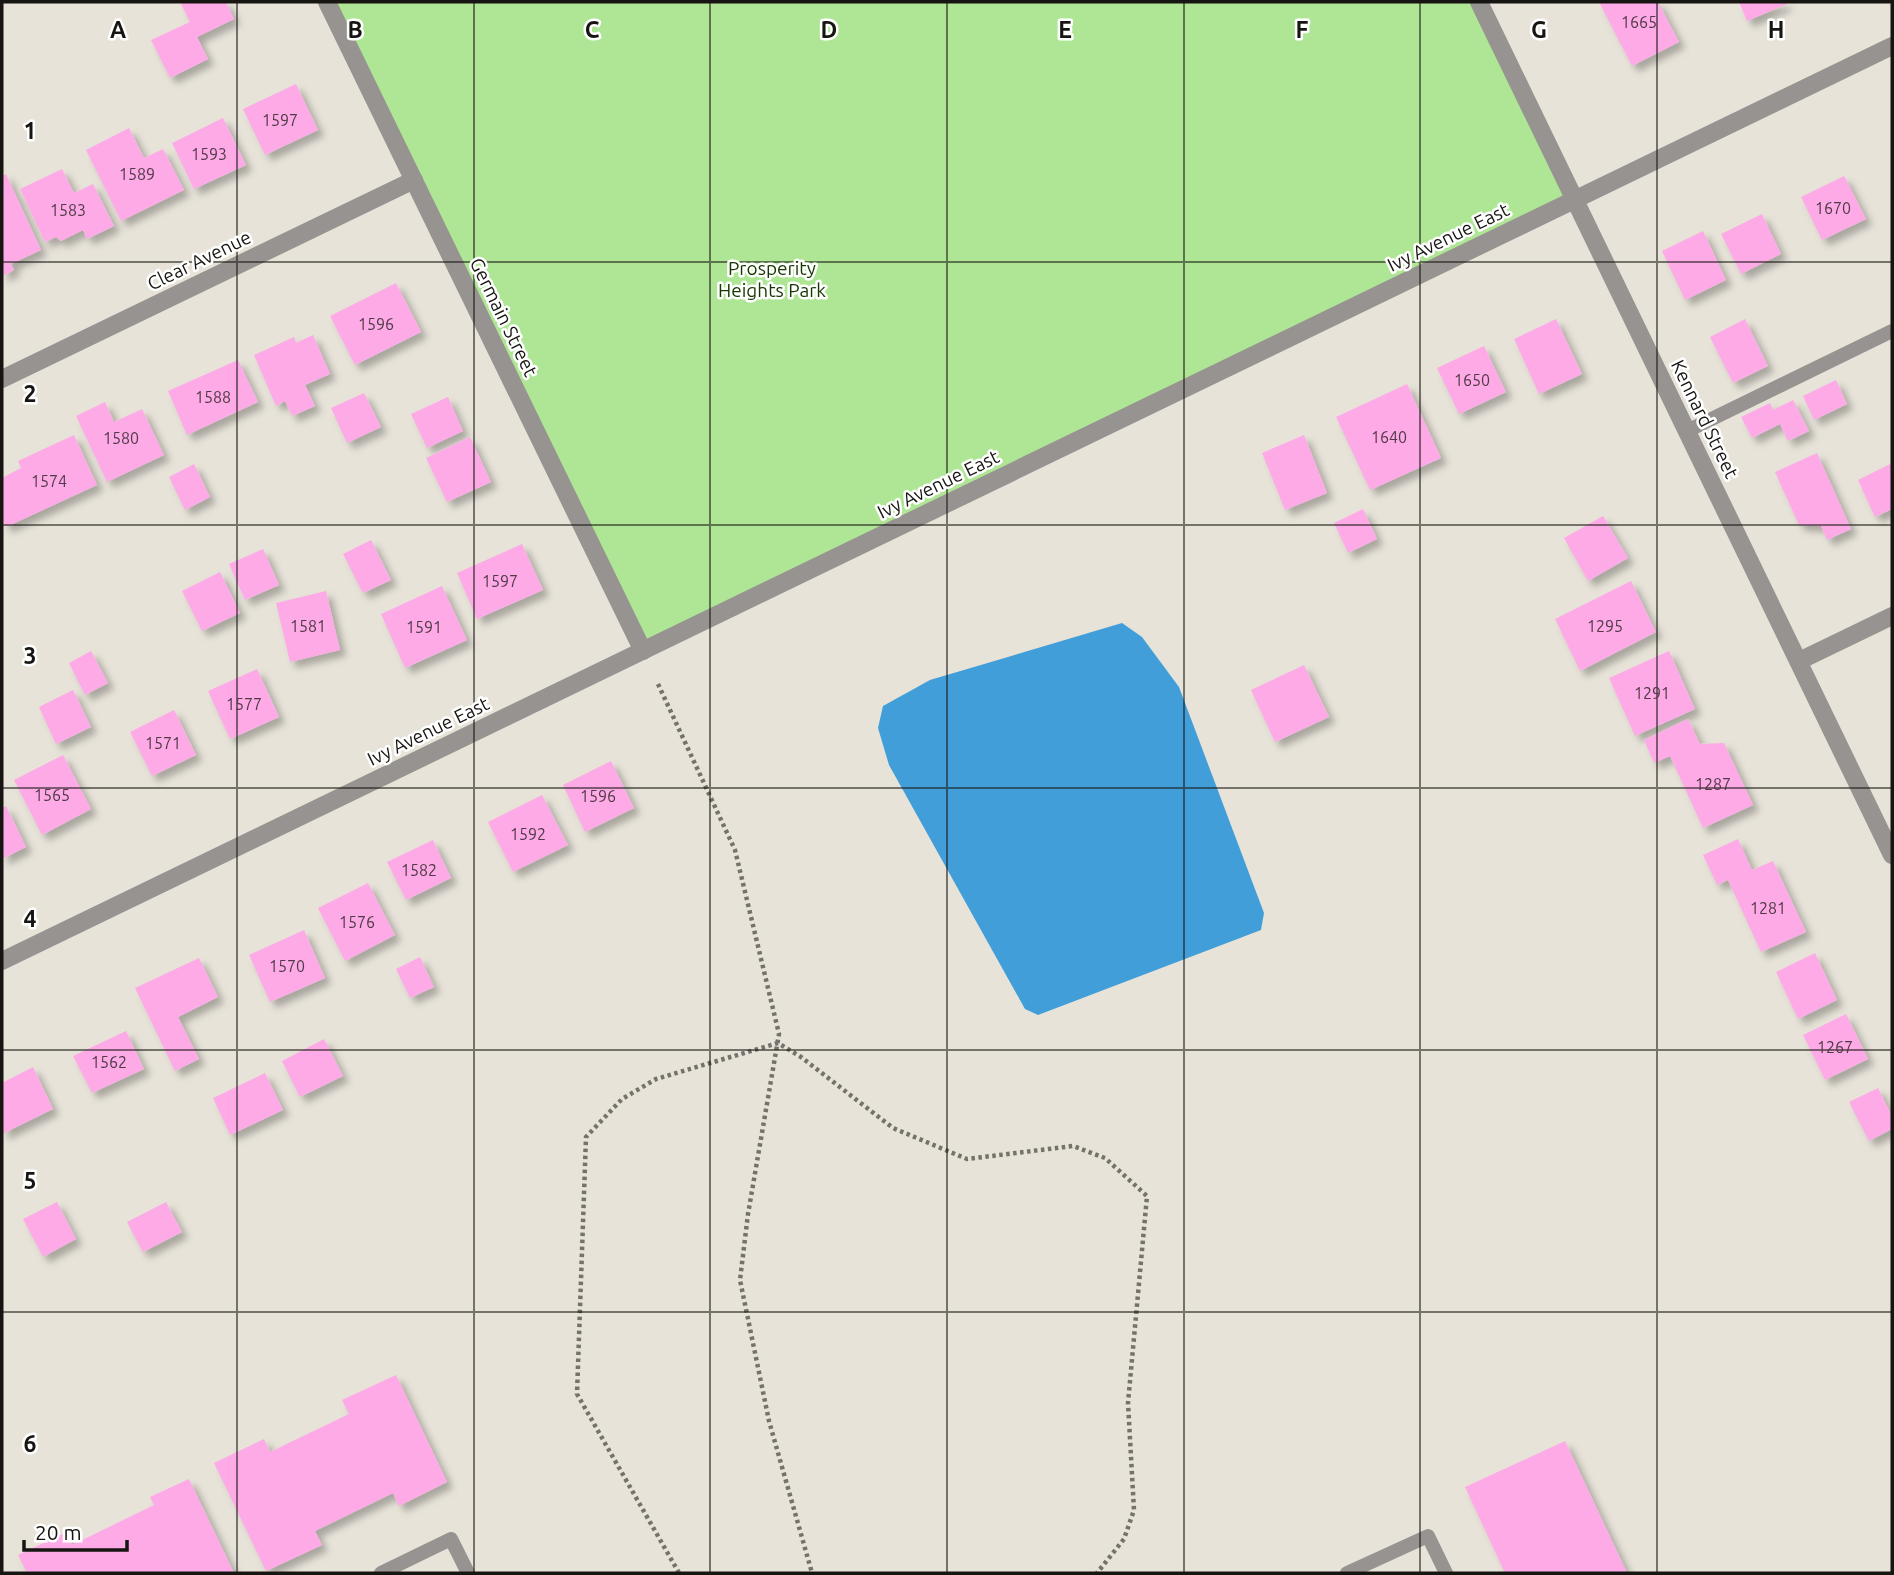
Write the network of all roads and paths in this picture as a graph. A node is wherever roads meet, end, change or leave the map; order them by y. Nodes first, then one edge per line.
1 (327, 2) edge
2 (1479, 2) edge
3 (1892, 46) edge
4 (414, 180) junction
5 (1575, 199) junction
6 (1892, 331) edge
7 (2, 379) edge
8 (1688, 431) junction
9 (1892, 617) edge
10 (643, 651) junction
11 (1799, 662) junction
12 (658, 684) dead end
13 (1892, 855) edge
14 (2, 961) edge
15 (778, 1043) junction
16 (381, 1573) edge
17 (468, 1573) edge
18 (680, 1573) edge
19 (812, 1573) edge
20 (1097, 1573) edge
21 (1348, 1573) edge
22 (1446, 1573) edge

1 - 4 street, Germain Street
2 - 5 street, Kennard Street
3 - 5 street, Ivy Avenue East
4 - 7 street, Clear Avenue
4 - 10 street, Germain Street
5 - 8 street, Kennard Street
5 - 10 street, Ivy Avenue East
6 - 8 lane
8 - 11 street, Kennard Street
9 - 11 street
10 - 14 street, Ivy Avenue East
11 - 13 street, Kennard Street
12 - 15 path
15 - 18 path
15 - 19 path
15 - 20 path
16 - 17 lane
21 - 22 lane

